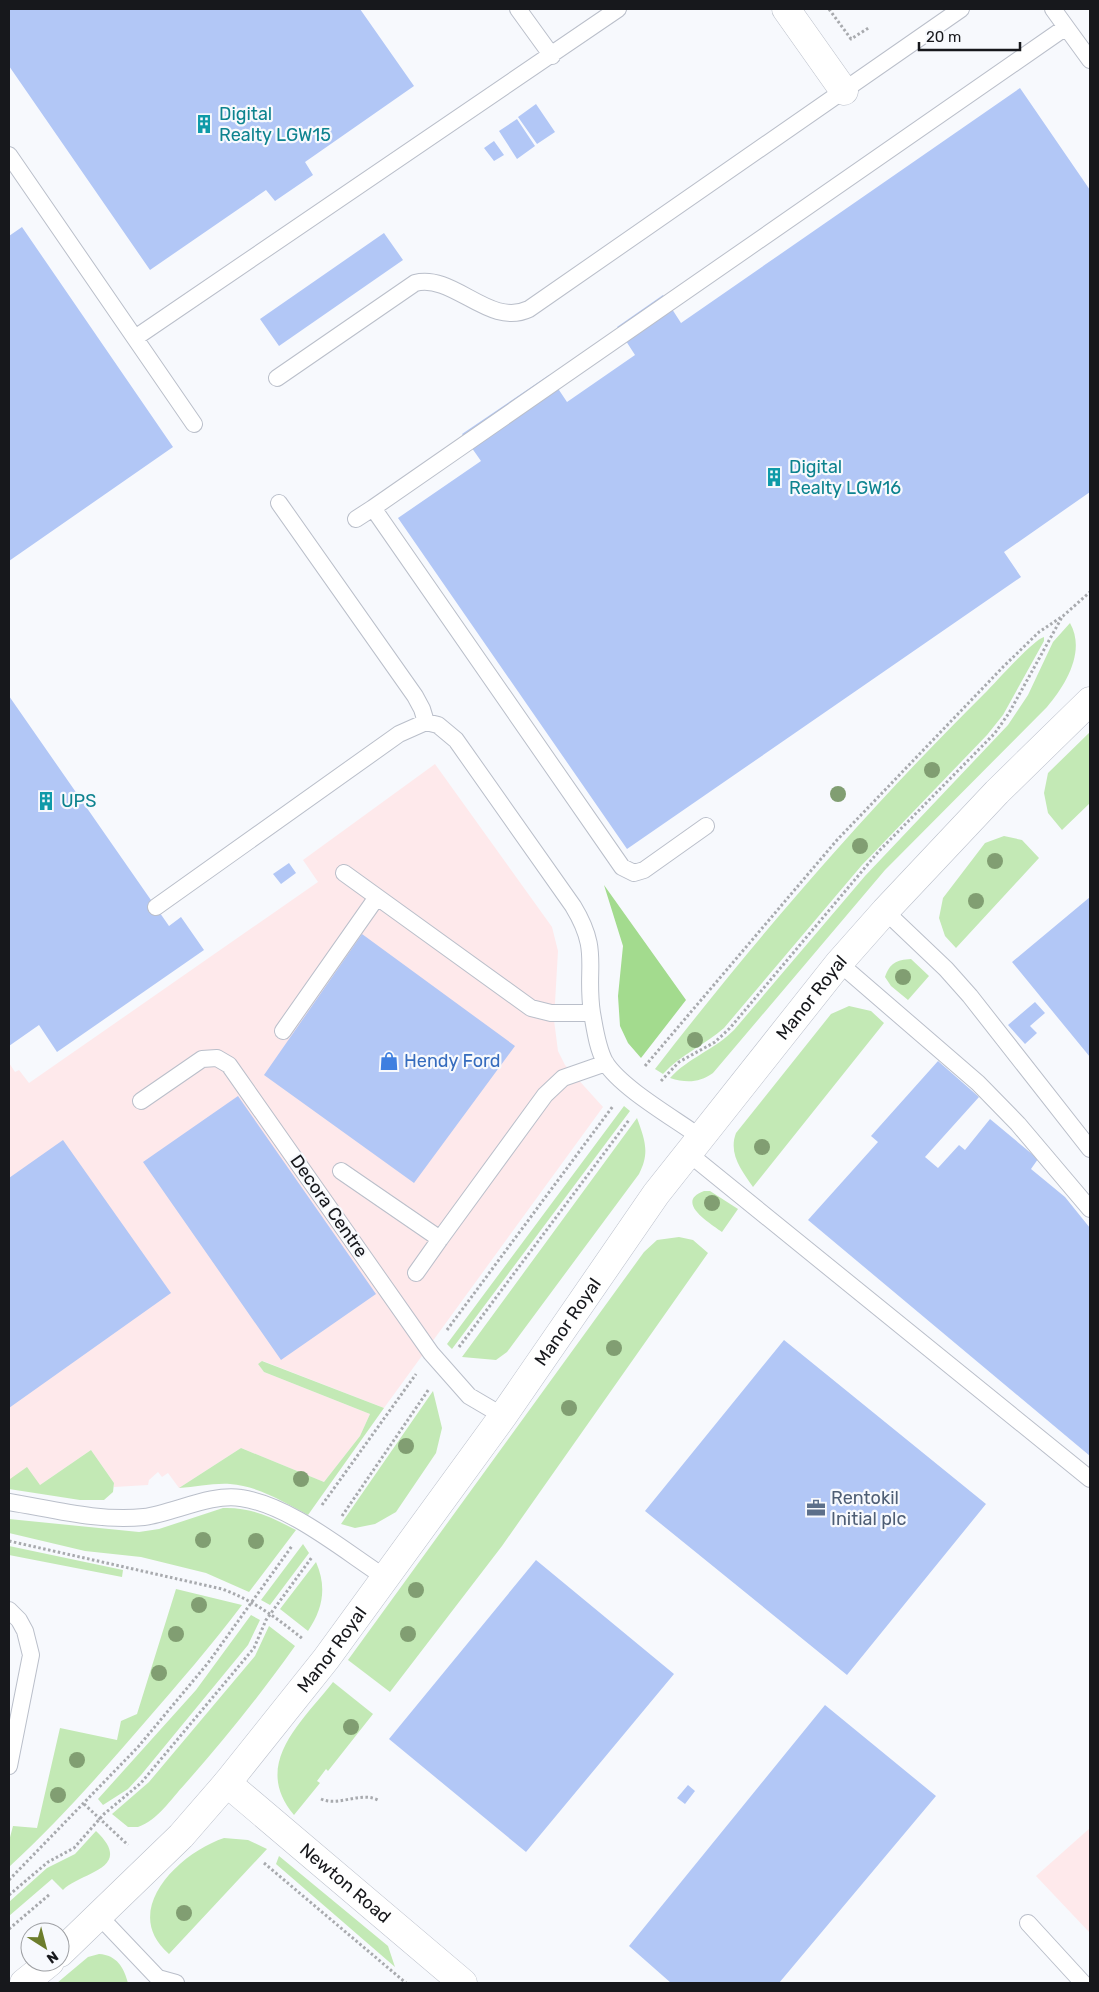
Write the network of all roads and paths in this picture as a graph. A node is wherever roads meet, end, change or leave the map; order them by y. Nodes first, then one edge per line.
1 (518, 9) edge
2 (618, 9) edge
3 (786, 9) edge
4 (829, 9) edge
5 (961, 9) edge
6 (1053, 9) edge
7 (870, 27) dead end
8 (1066, 27) junction
9 (552, 56) junction
10 (1090, 60) edge
11 (844, 91) junction
12 (9, 155) edge
13 (134, 338) junction
14 (277, 378) dead end
15 (194, 424) dead end
16 (279, 503) dead end
17 (372, 508) junction
18 (356, 519) dead end
19 (1090, 592) edge
20 (1090, 701) edge
21 (426, 722) junction
22 (706, 826) dead end
23 (344, 873) dead end
24 (377, 897) junction
25 (156, 907) dead end
26 (885, 910) junction
27 (840, 964) junction
28 (592, 1013) junction
29 (283, 1031) dead end
30 (606, 1063) junction
31 (645, 1098) junction
32 (142, 1101) dead end
33 (694, 1145) junction
34 (1090, 1149) edge
35 (341, 1171) dead end
36 (1090, 1209) edge
37 (440, 1239) junction
38 (416, 1273) dead end
39 (443, 1367) junction
40 (503, 1416) junction
41 (1090, 1479) edge
42 (9, 1502) edge
43 (326, 1538) junction
44 (9, 1541) edge
45 (386, 1578) junction
46 (251, 1602) junction
47 (9, 1610) edge
48 (270, 1614) junction
49 (326, 1659) junction
50 (9, 1766) edge
51 (228, 1783) junction
52 (321, 1799) dead end
53 (378, 1800) dead end
54 (84, 1804) junction
55 (100, 1818) junction
56 (264, 1863) dead end
57 (152, 1866) junction
58 (9, 1880) edge
59 (50, 1894) dead end
60 (9, 1895) edge
61 (100, 1917) junction
62 (1028, 1923) dead end
63 (9, 1929) edge
64 (70, 1944) edge
65 (38, 1972) edge
66 (24, 1983) edge
67 (171, 1983) edge
68 (406, 1983) edge
69 (463, 1983) edge
70 (1083, 1983) edge

1 - 9 lane
2 - 9 lane
3 - 11 street
4 - 7 path
5 - 11 lane
6 - 8 lane
8 - 10 lane
8 - 17 lane
9 - 13 lane
11 - 14 lane
12 - 13 lane
13 - 15 lane
16 - 21 lane
17 - 18 lane
17 - 22 lane
19 - 31 path
20 - 26 street, Manor Royal
21 - 25 lane
21 - 28 lane
23 - 24 lane
24 - 28 lane
24 - 29 lane
26 - 27 street, Manor Royal
26 - 34 lane
27 - 33 street, Manor Royal
27 - 36 lane
28 - 30 lane
30 - 31 lane
30 - 37 lane
31 - 33 lane
31 - 39 path
32 - 39 lane, Decora Centre
33 - 40 street, Manor Royal
33 - 41 lane
35 - 37 lane
37 - 38 lane
39 - 40 lane, Decora Centre
39 - 43 path
40 - 45 street, Manor Royal
42 - 43 lane
43 - 45 lane
43 - 48 path
44 - 46 path
45 - 49 street, Manor Royal
46 - 48 path
46 - 54 path
47 - 50 lane
48 - 49 path
48 - 55 path
49 - 51 street, Manor Royal
51 - 57 street, Manor Royal
51 - 69 street, Newton Road
52 - 53 path
54 - 55 path
54 - 58 path
55 - 57 path
55 - 60 path
56 - 68 path
57 - 61 street, Manor Royal
59 - 63 path
61 - 64 street, Manor Royal
61 - 67 lane
62 - 70 lane
65 - 66 street

